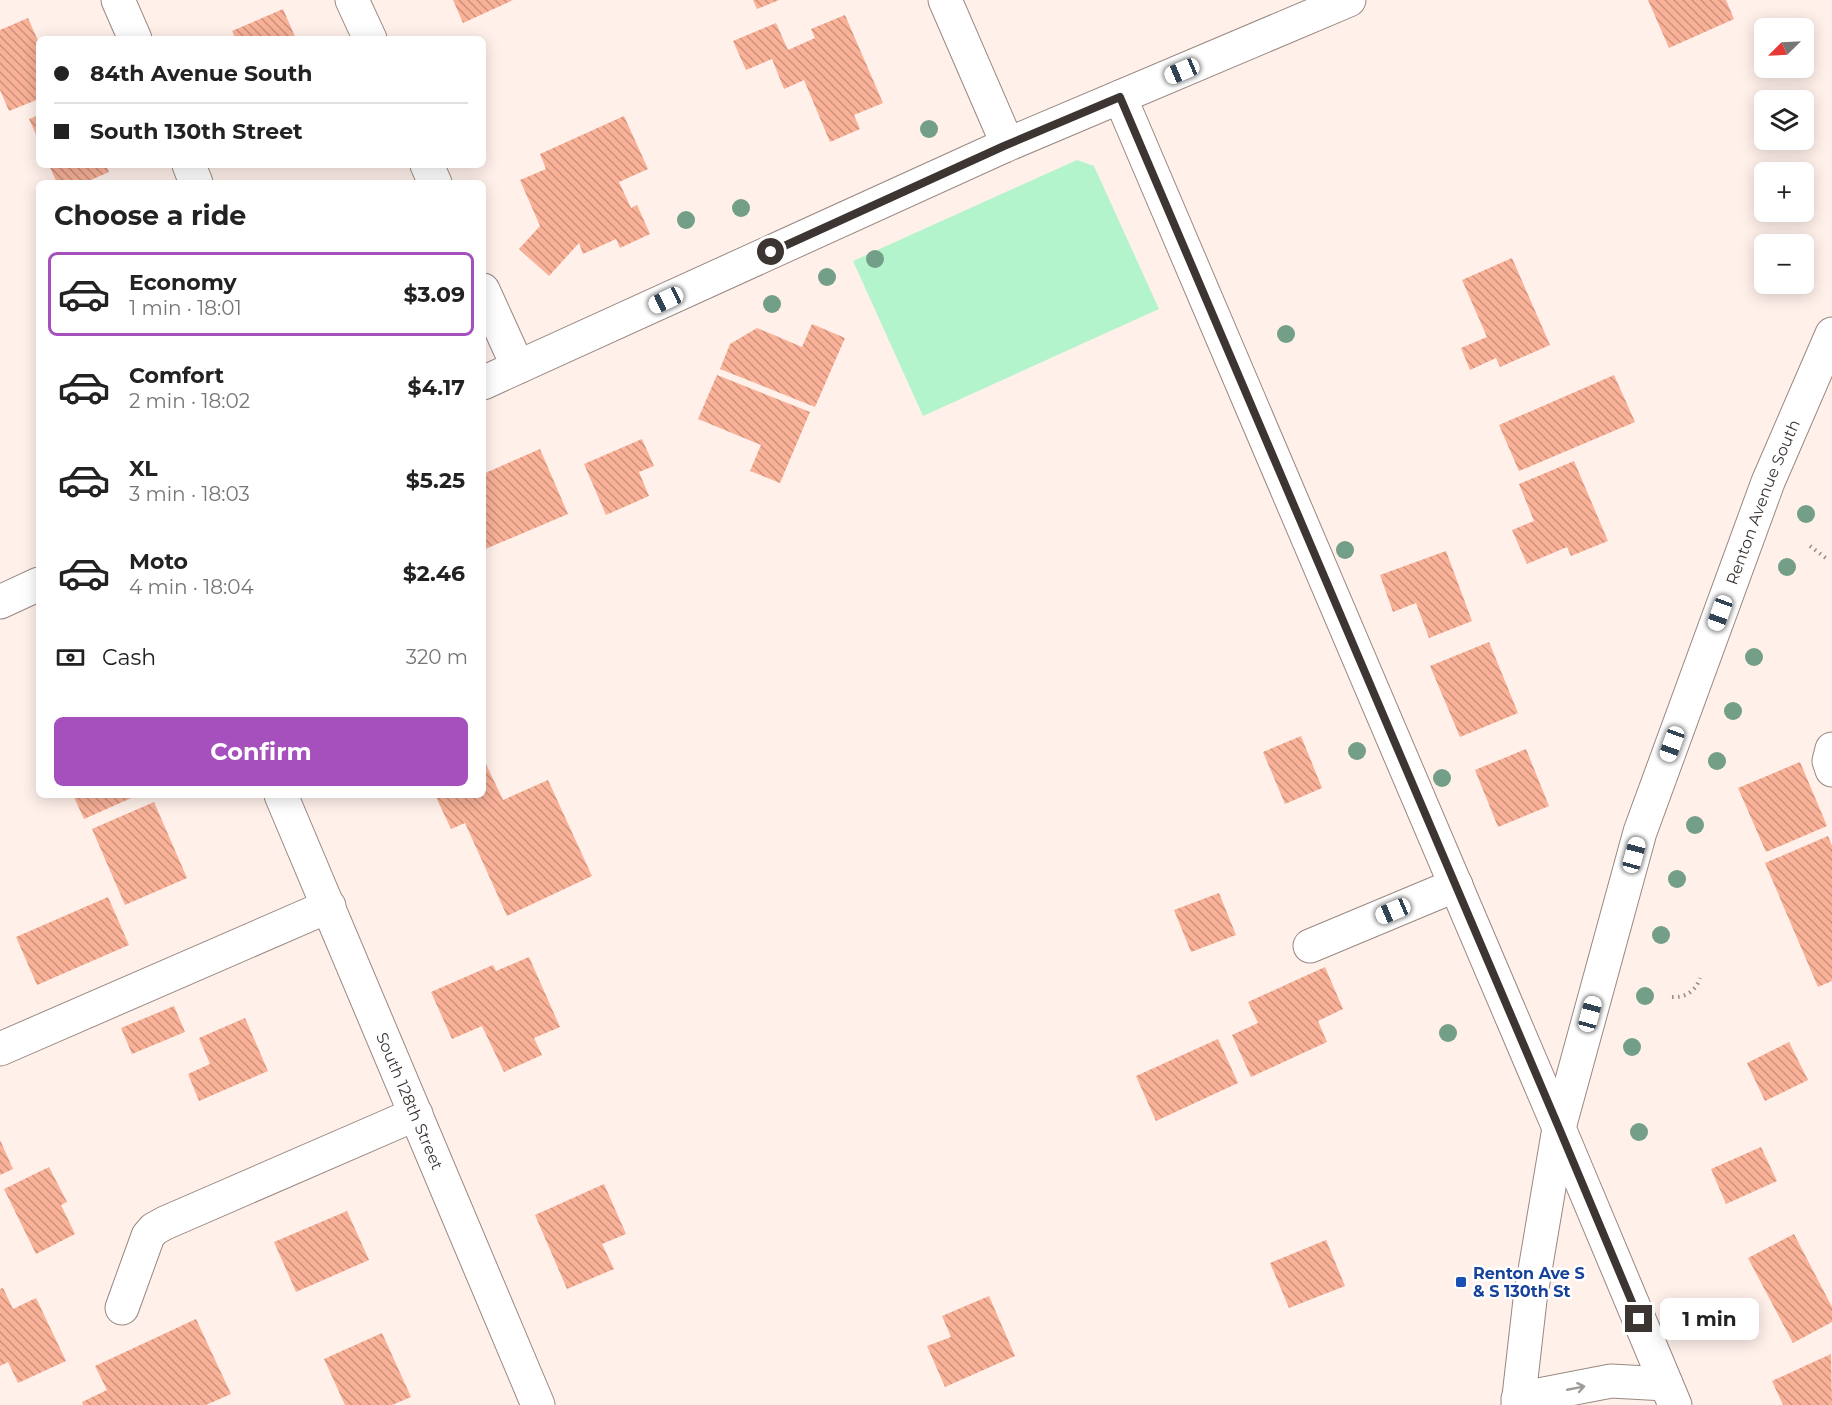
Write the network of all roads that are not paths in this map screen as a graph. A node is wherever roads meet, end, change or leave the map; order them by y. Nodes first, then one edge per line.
1 (118, 0) edge
2 (352, 0) edge
3 (945, 0) edge
4 (1349, 0) edge
5 (134, 36) edge
6 (369, 36) edge
7 (1120, 97) junction
8 (1004, 146) junction
9 (486, 297) edge
10 (1832, 334) edge
11 (518, 367) junction
12 (486, 382) edge
13 (36, 585) edge
14 (0, 602) edge
15 (1832, 750) edge
16 (1832, 770) edge
17 (282, 798) edge
18 (1456, 885) junction
19 (329, 906) junction
20 (1310, 946) dead end
21 (0, 1049) edge
22 (417, 1114) junction
23 (1559, 1128) junction
24 (122, 1308) dead end
25 (1671, 1395) edge
26 (1518, 1402) edge
27 (538, 1405) edge

1 - 5 street
2 - 6 street
3 - 8 street
4 - 7 street
7 - 8 street
7 - 18 street
8 - 11 street
9 - 11 street
10 - 23 street, Renton Avenue South
11 - 12 street
13 - 14 street
15 - 16 street
17 - 19 street, South 128th Street
18 - 20 street
18 - 23 street
19 - 21 street
19 - 22 street, South 128th Street
22 - 24 street
22 - 27 street, South 128th Street
23 - 25 street
23 - 26 street, Renton Avenue South
26 -> 25 street

